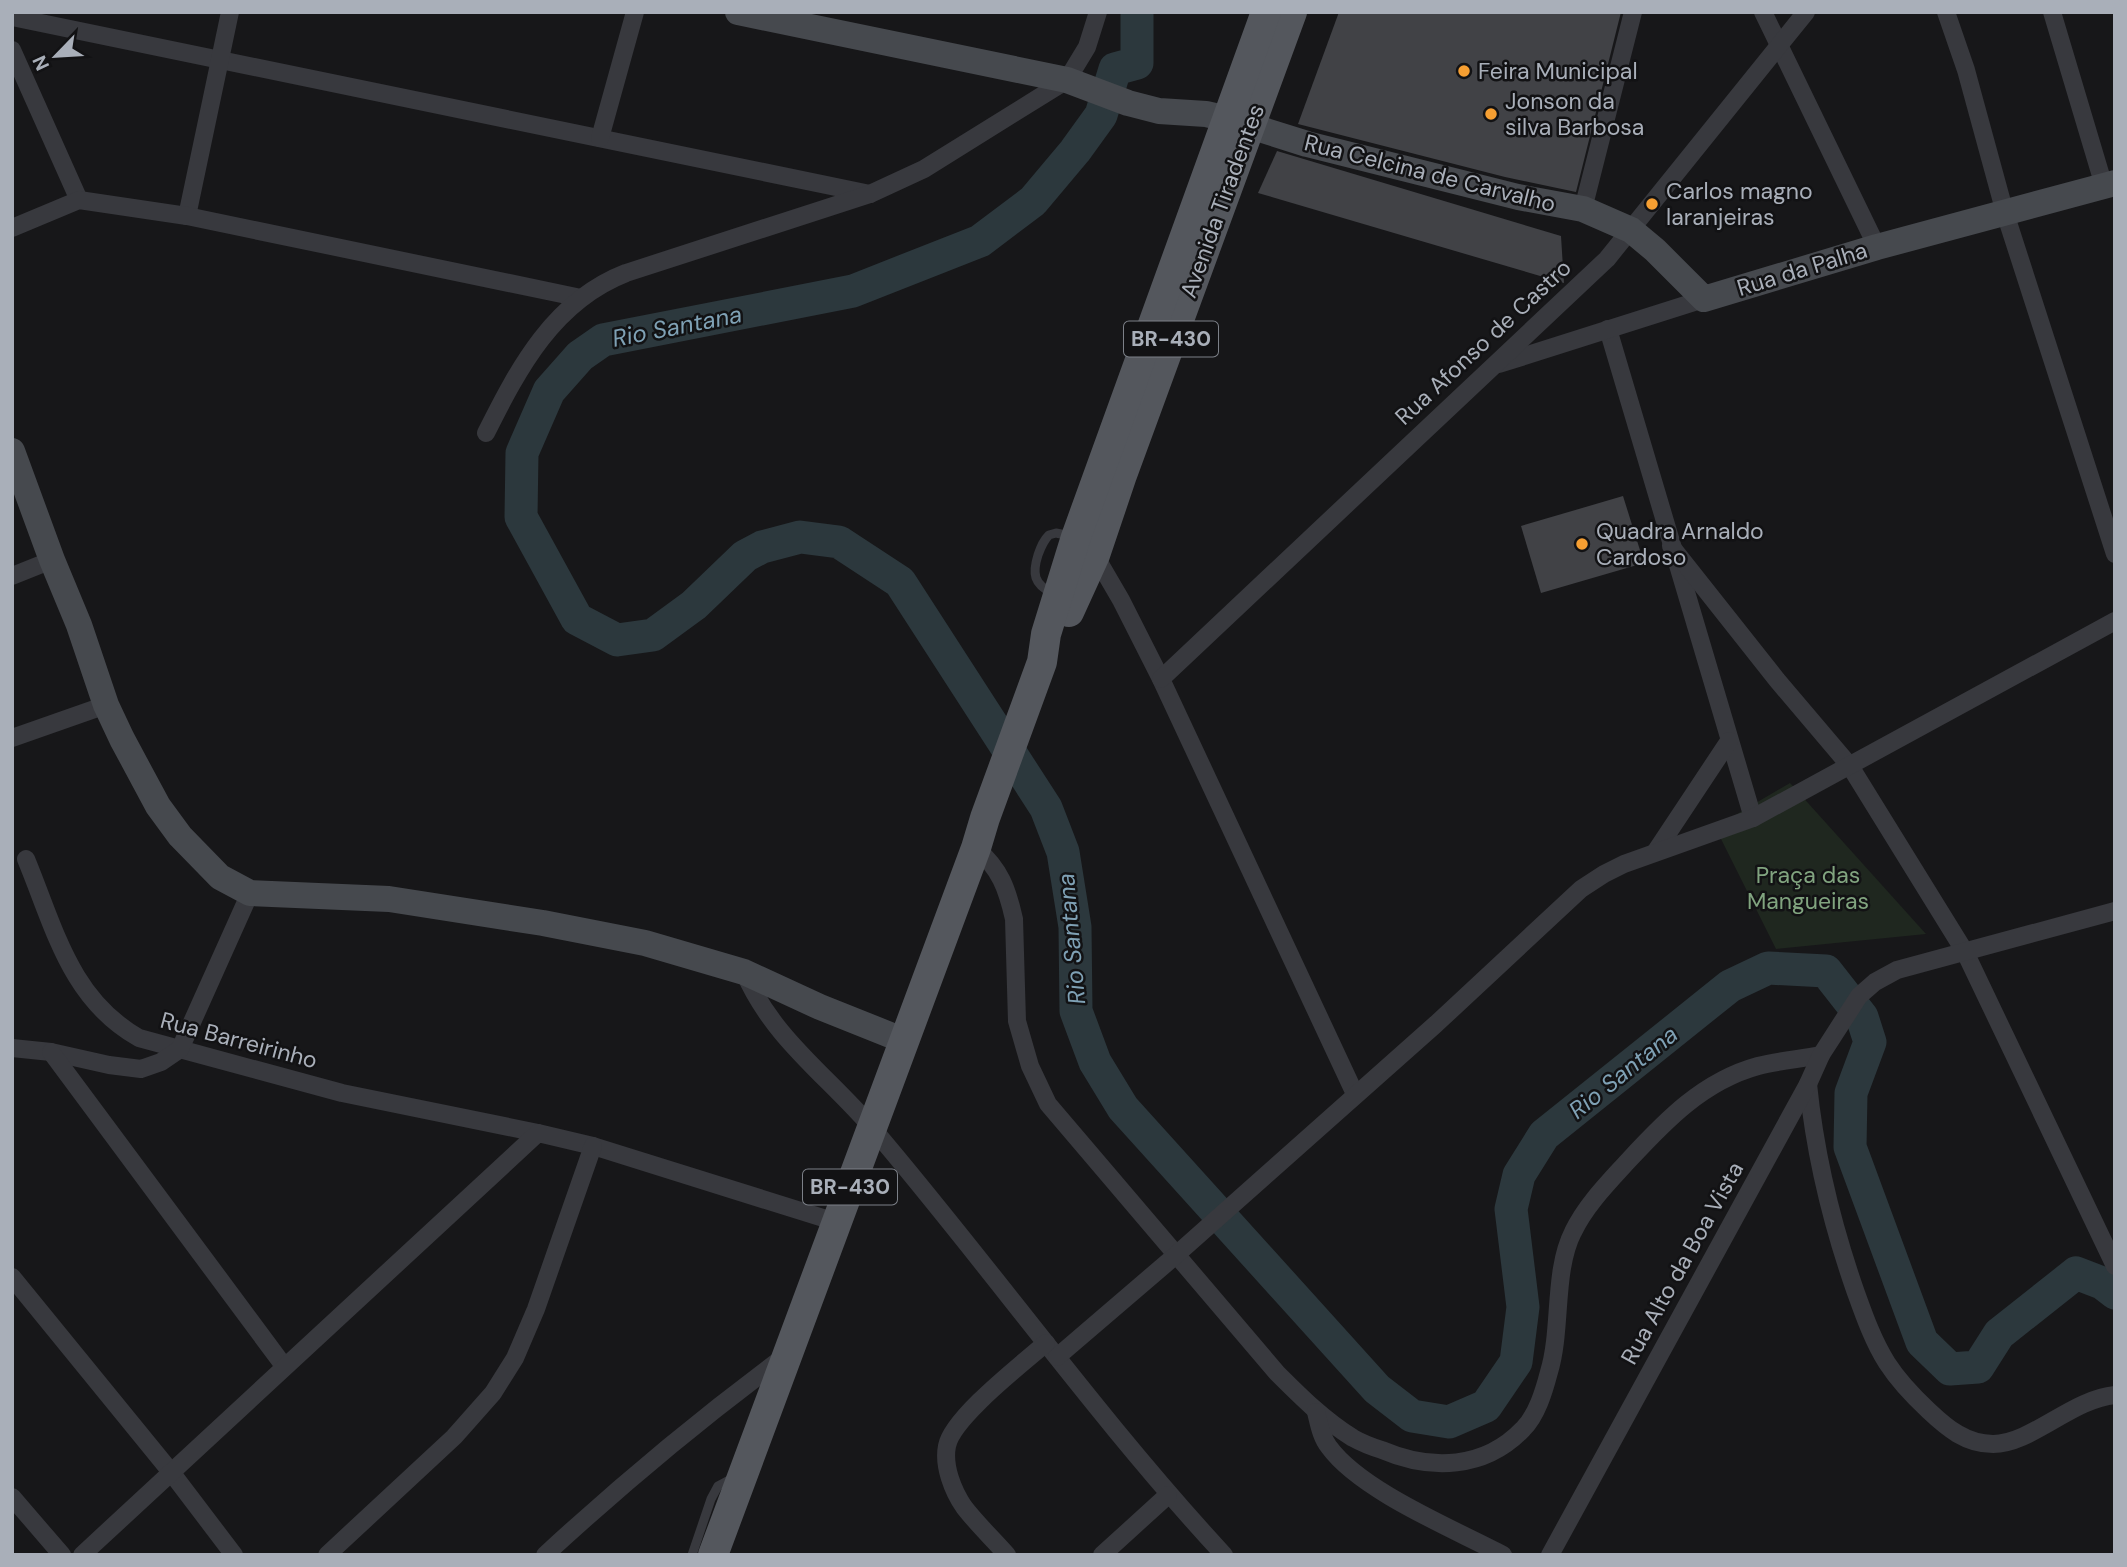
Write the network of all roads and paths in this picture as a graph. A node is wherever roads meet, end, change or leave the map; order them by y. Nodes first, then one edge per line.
1 (230, 12) edge
2 (635, 12) edge
3 (738, 12) edge
4 (1098, 12) edge
5 (1266, 12) edge
6 (1292, 12) edge
7 (1633, 12) edge
8 (1763, 12) edge
9 (1806, 12) edge
10 (1945, 12) edge
11 (2052, 12) edge
12 (12, 17) edge
13 (1779, 47) junction
14 (12, 50) edge
15 (221, 60) junction
16 (1067, 80) junction
17 (1238, 123) junction
18 (600, 138) junction
19 (2109, 184) edge
20 (870, 194) junction
21 (79, 200) junction
22 (1583, 209) junction
23 (2006, 213) junction
24 (187, 216) junction
25 (12, 228) edge
26 (1631, 230) junction
27 (1877, 247) junction
28 (580, 298) junction
29 (1703, 299) junction
30 (1608, 330) junction
31 (1493, 367) junction
32 (486, 433) dead end
33 (12, 451) edge
34 (1086, 546) junction
35 (1671, 546) junction
36 (2115, 554) edge
37 (52, 560) junction
38 (12, 576) edge
39 (1066, 599) junction
40 (2115, 621) edge
41 (1161, 679) junction
42 (106, 705) junction
43 (12, 737) edge
44 (1730, 741) junction
45 (1850, 766) junction
46 (1753, 818) junction
47 (976, 848) junction
48 (1656, 852) junction
49 (26, 859) dead end
50 (250, 893) junction
51 (2115, 911) edge
52 (1965, 953) junction
53 (744, 972) junction
54 (905, 1041) junction
55 (12, 1048) edge
56 (180, 1049) junction
57 (51, 1052) junction
58 (1821, 1055) junction
59 (1808, 1084) junction
60 (1355, 1094) junction
61 (872, 1129) junction
62 (538, 1133) junction
63 (593, 1146) junction
64 (836, 1223) junction
65 (1175, 1255) junction
66 (2115, 1266) edge
67 (12, 1278) edge
68 (1051, 1350) junction
69 (785, 1355) junction
70 (284, 1366) junction
71 (2115, 1395) edge
72 (1316, 1412) junction
73 (171, 1472) junction
74 (742, 1475) junction
75 (1168, 1495) junction
76 (12, 1497) edge
77 (62, 1555) edge
78 (82, 1555) edge
79 (234, 1555) edge
80 (327, 1555) edge
81 (545, 1555) edge
82 (692, 1555) edge
83 (713, 1555) edge
84 (1007, 1555) edge
85 (1102, 1555) edge
86 (1224, 1555) edge
87 (1503, 1555) edge
88 (1550, 1555) edge

1 - 15 street
2 - 18 street
3 - 16 street, Rua Celcina de Carvalho
4 - 16 street
5 - 17 main road, BR-430
6 - 17 main road, Avenida Tiradentes / BR-430
7 - 22 street
8 - 13 street
9 - 13 street, Rua Afonso de Castro
10 - 23 street
11 - 19 street
12 - 15 street
13 - 26 street, Rua Afonso de Castro
13 - 27 street
14 - 21 street
15 - 18 street
15 - 24 street
16 - 17 street, Rua Celcina de Carvalho
16 - 20 street
17 - 22 street, Rua Celcina de Carvalho
17 - 34 main road, BR-430
18 - 20 street
19 - 23 street, Rua da Palha
20 - 28 street
21 - 24 street
21 - 25 street
22 - 26 street, Rua Celcina de Carvalho
23 - 27 street, Rua da Palha
23 - 36 street
24 - 28 street
26 - 29 street, Rua Celcina de Carvalho
26 - 31 street, Rua Afonso de Castro
27 - 29 street, Rua da Palha
28 - 32 street
29 - 30 street, Rua da Palha
30 - 31 street, Rua da Palha
30 - 35 street
31 - 41 street, Rua Afonso de Castro
33 - 37 street
34 - 39 main road, BR-430
34 - 39 lane
34 - 41 street
35 - 44 street
35 - 45 street
37 - 38 street
37 - 42 street
39 - 47 main road, BR-430
40 - 45 street
41 - 60 street
42 - 43 street
42 - 50 street
44 - 46 street
44 - 48 street
45 - 46 street
45 - 52 street
46 - 48 street
47 - 54 main road, BR-430
47 - 65 street
48 - 60 street
49 - 56 street, Rua Barreirinho
50 - 53 street
50 - 56 street
51 - 52 street
52 - 58 street, Rua Alto da Boa Vista
52 - 66 street
53 - 54 street
53 - 61 street
54 - 61 main road, BR-430
55 - 57 street
56 - 57 street
56 - 62 street, Rua Barreirinho
57 - 70 street
58 - 59 street, Rua Alto da Boa Vista
58 - 72 street
59 - 71 street
59 - 88 street, Rua Alto da Boa Vista
60 - 65 street
61 - 64 main road, BR-430
61 - 68 street
62 - 63 street, Rua Barreirinho
62 - 70 street
63 - 64 street, Rua Barreirinho
63 - 80 street
64 - 69 main road, BR-430
65 - 68 street
65 - 72 street
67 - 73 street
68 - 75 street
68 - 84 street
69 - 74 main road, BR-430
69 - 81 street
70 - 73 street
72 - 87 street
73 - 78 street
73 - 79 street
74 - 82 lane
74 - 83 main road, BR-430
75 - 85 street
75 - 86 street
76 - 77 street

